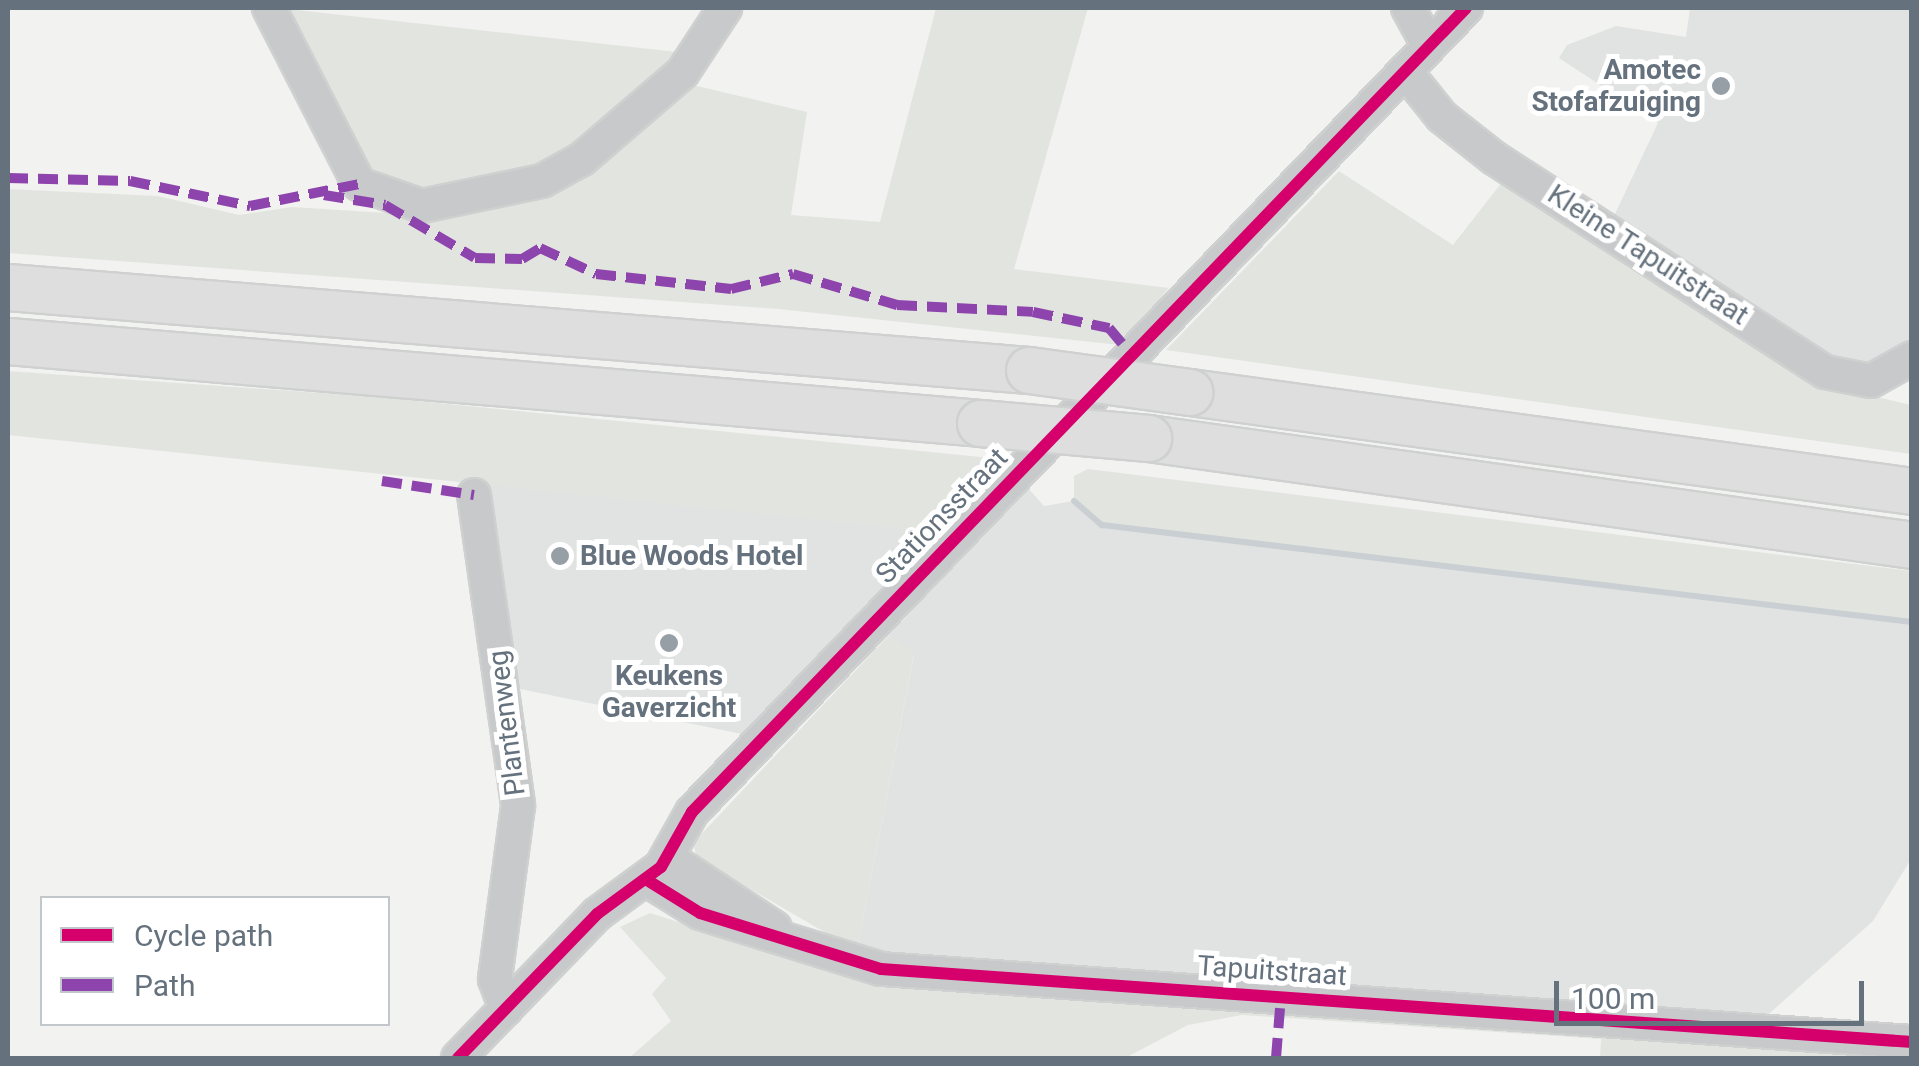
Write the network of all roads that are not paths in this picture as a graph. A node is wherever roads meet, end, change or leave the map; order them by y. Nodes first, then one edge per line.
1 (270, 8) edge
2 (725, 8) edge
3 (1408, 8) edge
4 (1466, 8) edge
5 (1429, 46) junction
6 (1405, 71) junction
7 (8, 287) edge
8 (8, 341) edge
9 (1912, 358) edge
10 (1912, 491) edge
11 (474, 495) dead end
12 (1912, 546) edge
13 (657, 868) junction
14 (506, 1009) junction
15 (1912, 1042) edge
16 (1807, 1047) edge
17 (458, 1058) edge

1 - 2 street
3 - 5 street
4 - 5 street, Stationsstraat
5 - 6 street, Stationsstraat
6 - 9 street, Kleine Tapuitstraat
6 - 13 street, Stationsstraat
7 - 10 highway, bridge
8 - 12 highway, bridge
11 - 14 street, Plantenweg
13 - 14 street, Stationsstraat
13 - 16 street, Tapuitstraat
14 - 17 street, Stationsstraat
15 - 16 street, Tapuitstraat

